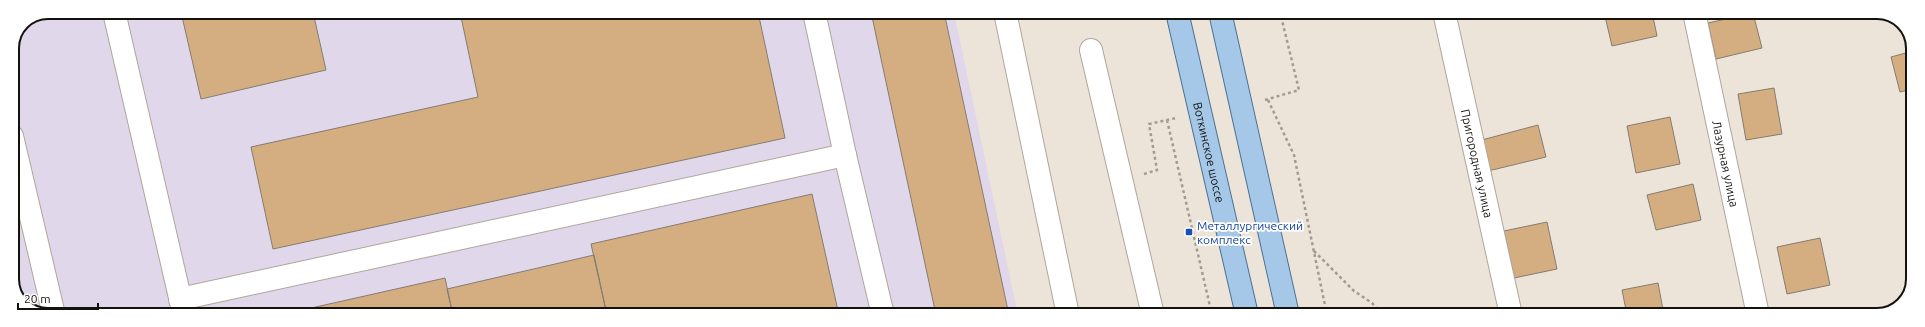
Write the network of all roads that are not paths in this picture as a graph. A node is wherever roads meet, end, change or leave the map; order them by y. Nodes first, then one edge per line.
1 (116, 19) edge
2 (816, 19) edge
3 (1006, 19) edge
4 (1179, 19) edge
5 (1222, 19) edge
6 (1446, 19) edge
7 (1695, 19) edge
8 (1091, 50) dead end
9 (845, 155) junction
10 (19, 166) edge
11 (182, 307) edge
12 (52, 308) edge
13 (881, 308) edge
14 (1067, 308) edge
15 (1151, 308) edge
16 (1245, 308) edge
17 (1286, 308) edge
18 (1509, 308) edge
19 (1757, 308) edge

1 - 11 street
2 - 9 street
3 - 14 street
4 - 16 main road, Воткинское шоссе
5 - 17 main road
6 - 18 street, Пригородная улица
7 - 19 street, Лазурная улица
8 - 15 street
9 - 11 street
9 - 13 street
10 - 12 street

